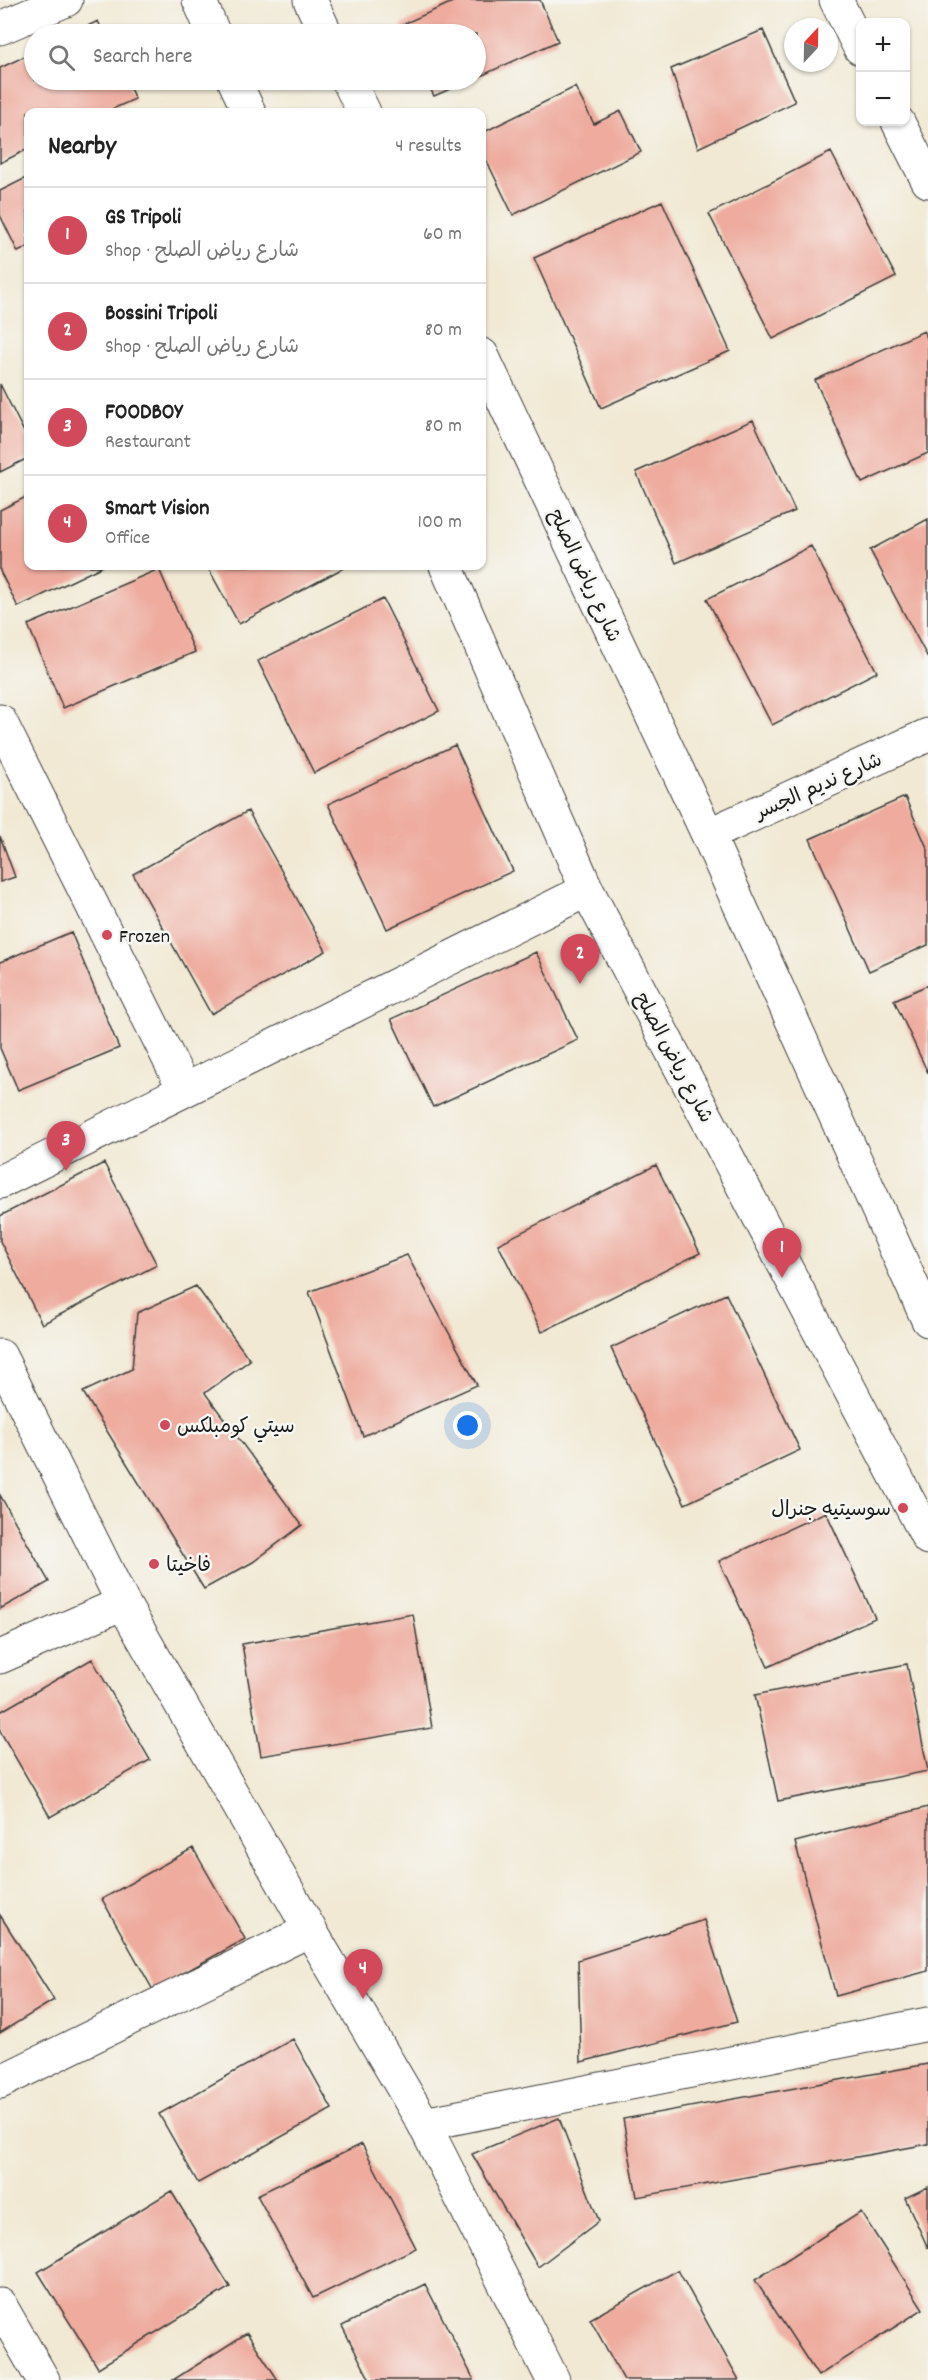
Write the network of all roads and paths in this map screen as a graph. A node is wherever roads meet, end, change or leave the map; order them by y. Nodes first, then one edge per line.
1 (66, 0) edge
2 (199, 0) edge
3 (310, 0) edge
4 (836, 0) edge
5 (210, 24) edge
6 (322, 24) edge
7 (0, 28) edge
8 (856, 38) edge
9 (239, 90) edge
10 (353, 90) edge
11 (247, 108) edge
12 (362, 108) edge
13 (900, 126) edge
14 (928, 181) edge
15 (486, 363) edge
16 (448, 570) edge
17 (0, 721) edge
18 (928, 735) edge
19 (708, 835) junction
20 (587, 890) junction
21 (184, 1089) junction
22 (0, 1182) edge
23 (928, 1320) edge
24 (0, 1356) edge
25 (928, 1538) edge
26 (123, 1603) junction
27 (0, 1657) edge
28 (310, 1930) junction
29 (928, 2024) edge
30 (0, 2082) edge
31 (424, 2124) junction
32 (0, 2305) edge
33 (43, 2380) edge
34 (553, 2380) edge

1 - 7 street
2 - 5 street
3 - 6 street
4 - 8 street
9 - 11 street
10 - 12 street
13 - 14 street
15 - 19 street, شارع رياض الصلح
16 - 20 street, شارع رياض الصلح
17 - 21 street
18 - 19 street, شارع نديم الجسر
19 - 23 street, شارع رياض الصلح
20 - 21 street
20 - 25 street, شارع رياض الصلح
21 - 22 street
24 - 26 street
26 - 27 street
26 - 28 street
28 - 30 street
28 - 31 street
29 - 31 street
31 - 34 street
32 - 33 street

